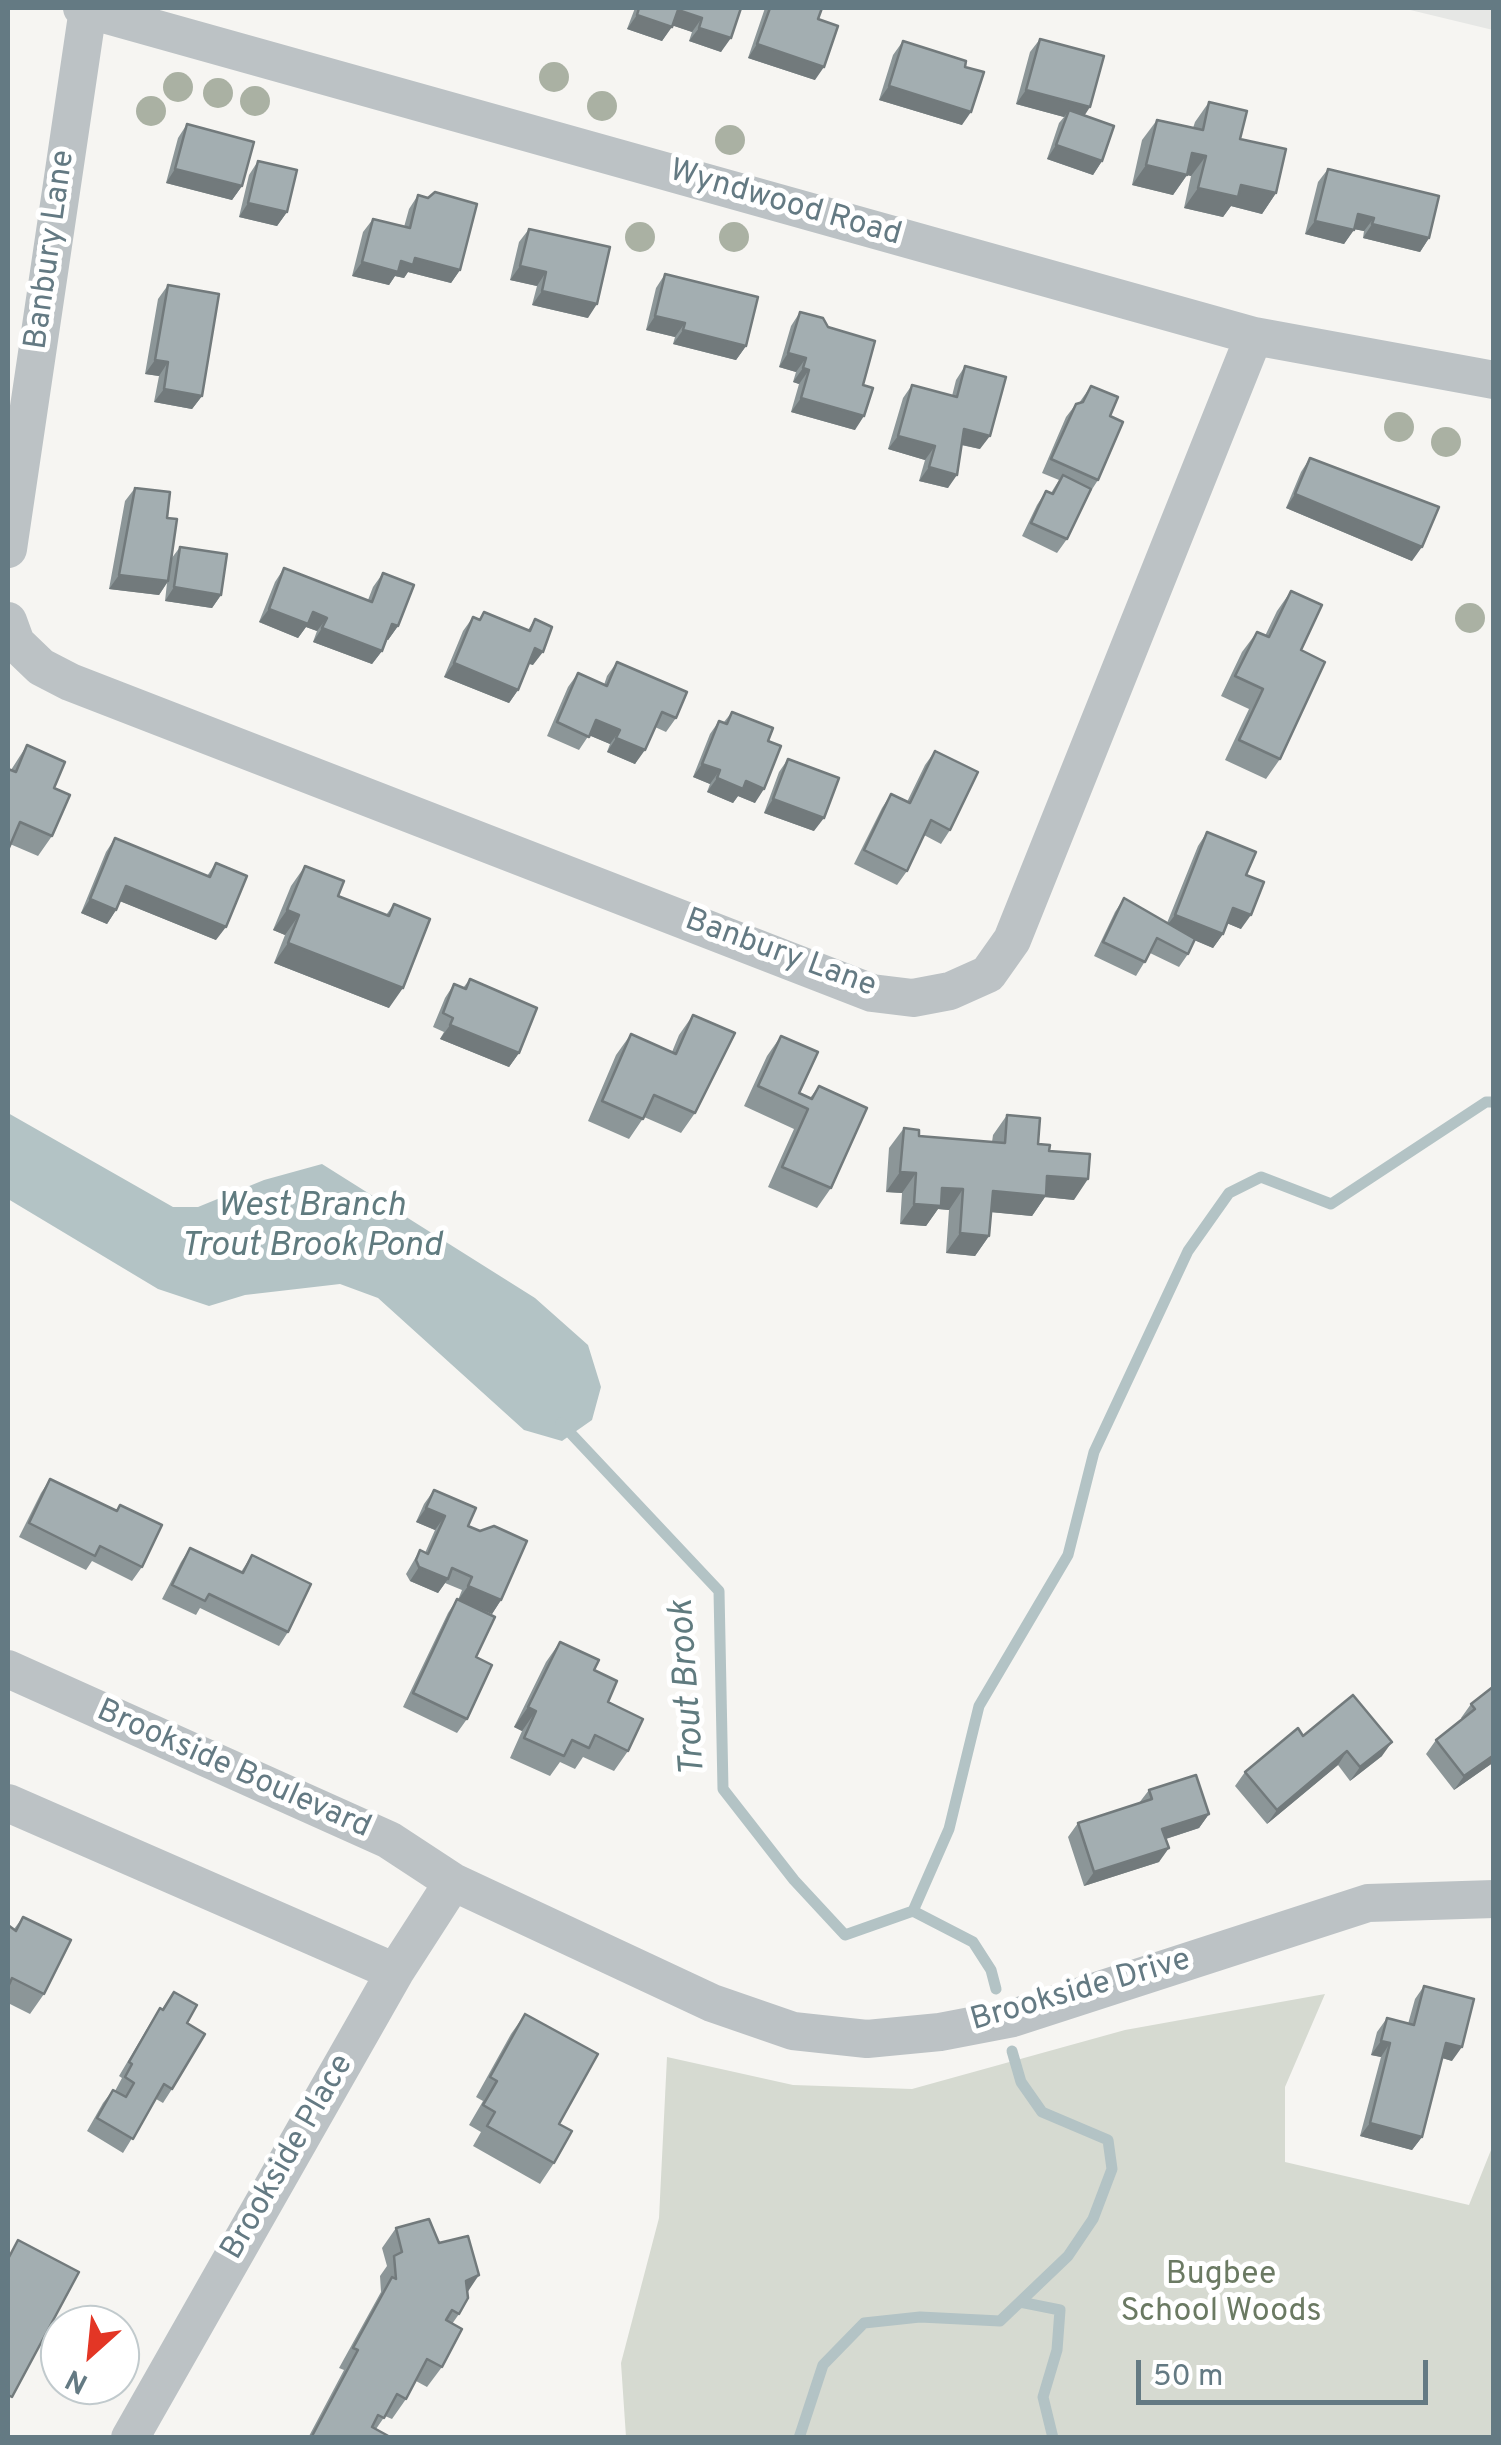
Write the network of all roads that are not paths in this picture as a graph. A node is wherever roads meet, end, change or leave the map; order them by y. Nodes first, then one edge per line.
1 (85, 8) edge
2 (1254, 336) junction
3 (1494, 380) edge
4 (8, 549) edge
5 (8, 621) edge
6 (8, 1669) edge
7 (8, 1802) edge
8 (453, 1882) junction
9 (1494, 1899) edge
10 (395, 1972) junction
11 (130, 2438) edge

1 - 2 street, Wyndwood Road
1 - 4 street, Banbury Lane
2 - 3 street, Wyndwood Road
2 - 5 street, Banbury Lane
6 - 8 street, Brookside Boulevard
7 - 10 street
8 - 9 street, Brookside Drive
8 - 10 street, Brookside Place
10 - 11 street, Brookside Place

